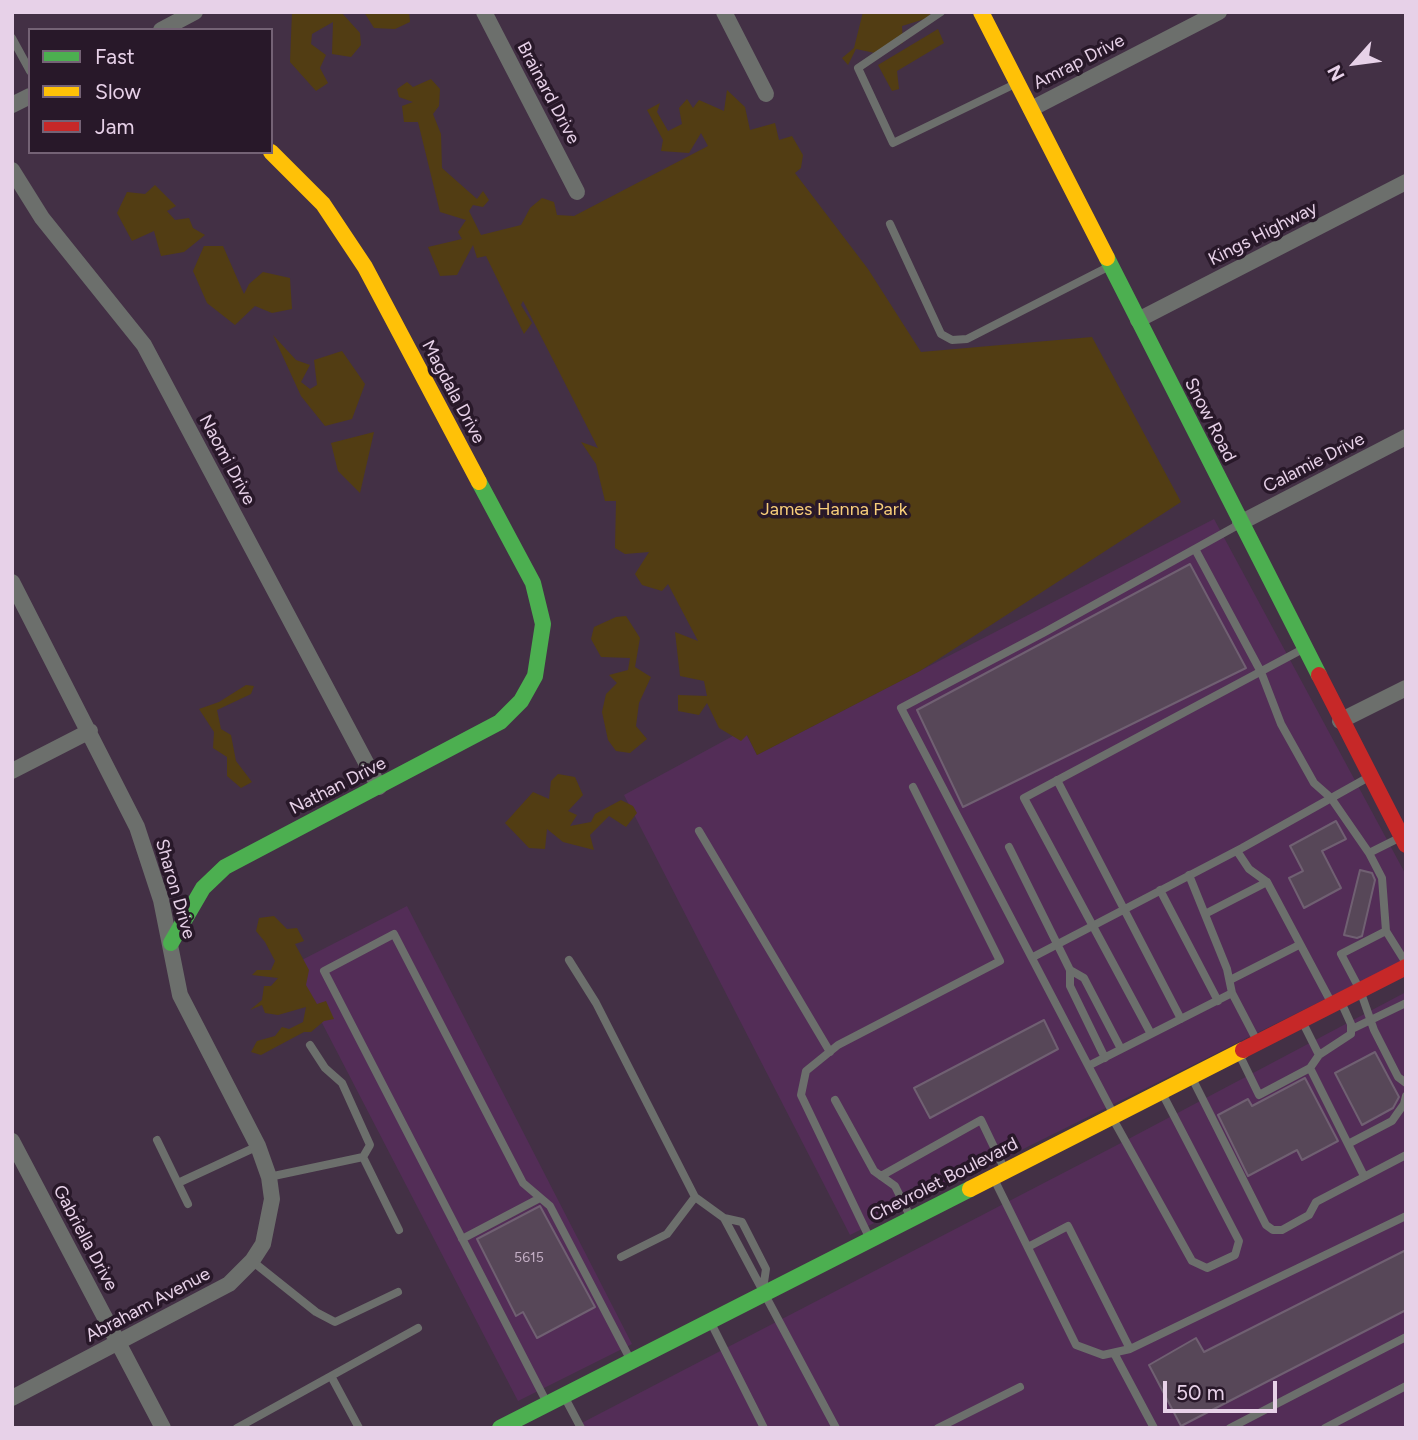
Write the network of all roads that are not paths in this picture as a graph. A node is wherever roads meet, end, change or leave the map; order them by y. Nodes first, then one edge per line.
1 (484, 12) edge
2 (724, 12) edge
3 (941, 12) edge
4 (981, 12) edge
5 (1219, 12) edge
6 (187, 21) edge
7 (168, 28) edge
8 (13, 43) edge
9 (28, 68) edge
10 (1017, 83) junction
11 (766, 94) dead end
12 (28, 97) edge
13 (12, 105) edge
14 (1031, 108) junction
15 (273, 154) edge
16 (12, 170) edge
17 (1406, 182) edge
18 (578, 191) dead end
19 (890, 224) dead end
20 (1111, 266) junction
21 (1138, 320) junction
22 (1406, 437) edge
23 (1240, 523) junction
24 (1195, 550) junction
25 (12, 582) edge
26 (1304, 649) junction
27 (1261, 672) junction
28 (535, 676) joint
29 (1406, 688) edge
30 (1340, 721) junction
31 (90, 731) junction
32 (12, 771) edge
33 (1370, 777) junction
34 (1057, 780) junction
35 (379, 787) junction
36 (913, 787) dead end
37 (1331, 798) junction
38 (699, 831) dead end
39 (1404, 841) edge
40 (1009, 847) dead end
41 (1237, 851) junction
42 (1369, 853) junction
43 (1189, 875) junction
44 (1267, 882) junction
45 (1160, 890) junction
46 (1126, 907) junction
47 (1205, 914) junction
48 (1093, 925) junction
49 (1386, 931) junction
50 (171, 943) junction
51 (1057, 943) junction
52 (1299, 945) junction
53 (1034, 957) junction
54 (569, 960) dead end
55 (1406, 965) edge
56 (1070, 970) junction
57 (1230, 980) junction
58 (1360, 990) junction
59 (1232, 993) junction
60 (1218, 1001) junction
61 (1336, 1002) junction
62 (1406, 1003) edge
63 (1181, 1019) junction
64 (1301, 1020) junction
65 (1371, 1022) junction
66 (1352, 1029) junction
67 (1151, 1034) junction
68 (1258, 1042) junction
69 (310, 1045) dead end
70 (1121, 1049) junction
71 (830, 1052) junction
72 (1238, 1052) junction
73 (1318, 1055) junction
74 (1105, 1058) junction
75 (1090, 1065) junction
76 (1310, 1068) junction
77 (1191, 1076) junction
78 (1406, 1083) edge
79 (1161, 1091) junction
80 (1406, 1096) edge
81 (835, 1100) dead end
82 (1113, 1116) junction
83 (157, 1140) dead end
84 (12, 1141) edge
85 (1348, 1144) junction
86 (258, 1146) junction
87 (1406, 1155) edge
88 (363, 1157) junction
89 (999, 1174) junction
90 (881, 1176) junction
91 (269, 1177) junction
92 (1364, 1177) junction
93 (178, 1184) junction
94 (695, 1197) junction
95 (540, 1198) junction
96 (188, 1204) dead end
97 (271, 1216) joint
98 (1406, 1216) edge
99 (724, 1218) junction
100 (911, 1218) junction
101 (399, 1230) dead end
102 (462, 1239) junction
103 (870, 1239) junction
104 (1028, 1247) junction
105 (621, 1257) dead end
106 (252, 1261) junction
107 (398, 1292) dead end
108 (763, 1294) junction
109 (710, 1321) junction
110 (418, 1328) dead end
111 (1406, 1337) edge
112 (118, 1343) junction
113 (1130, 1349) junction
114 (1114, 1353) junction
115 (631, 1361) junction
116 (331, 1376) junction
117 (1406, 1386) edge
118 (1020, 1387) dead end
119 (564, 1395) junction
120 (12, 1398) edge
121 (548, 1403) junction
122 (163, 1428) edge
123 (237, 1428) edge
124 (359, 1428) edge
125 (500, 1428) edge
126 (581, 1428) edge
127 (764, 1428) edge
128 (836, 1428) edge
129 (938, 1428) edge
130 (1154, 1428) edge
131 (1230, 1428) edge
132 (1325, 1428) edge

1 - 18 street, Brainard Drive
2 - 11 street
3 - 10 lane
4 - 10 main road, Snow Road
5 - 14 street, Amrap Drive
6 - 7 street
8 - 9 lane
10 - 14 main road, Snow Road
12 - 13 street
14 - 20 main road, Snow Road
15 - 28 main road, Magdala Drive
16 - 35 street, Naomi Drive
17 - 21 street, Kings Highway
19 - 20 lane
20 - 21 main road, Snow Road
21 - 23 main road, Snow Road
22 - 23 street, Calamie Drive
23 - 24 lane
23 - 26 main road, Snow Road
24 - 27 lane
24 - 53 lane
25 - 31 street, Sharon Drive
26 - 27 lane
26 - 30 main road, Snow Road
27 - 34 lane
27 - 37 lane
28 - 35 main road, Nathan Drive
29 - 30 street
30 - 33 main road, Snow Road
31 - 32 street
31 - 50 street, Sharon Drive
33 - 37 lane
33 - 39 main road, Snow Road
34 - 46 lane
34 - 48 lane
35 - 50 main road, Nathan Drive
36 - 71 lane
37 - 41 lane
37 - 42 lane
38 - 71 lane
39 - 42 lane
40 - 51 lane
41 - 43 lane
41 - 44 lane
42 - 49 lane
43 - 45 lane
43 - 47 lane
44 - 47 lane
44 - 52 lane
45 - 46 lane
45 - 60 lane
46 - 48 lane
46 - 63 lane
47 - 57 lane
48 - 51 lane
48 - 67 lane
49 - 55 lane
49 - 58 lane
50 - 86 street, Sharon Drive
51 - 53 lane
51 - 56 lane
52 - 57 lane
52 - 61 lane
53 - 75 lane
54 - 94 lane
55 - 58 main road, Chevrolet Boulevard
56 - 70 lane
56 - 74 lane
57 - 59 lane
58 - 61 main road, Chevrolet Boulevard
58 - 65 lane
59 - 60 lane
59 - 68 lane
60 - 63 lane
61 - 64 main road, Chevrolet Boulevard
61 - 66 lane
62 - 65 lane
63 - 67 lane
64 - 68 main road, Chevrolet Boulevard
64 - 73 lane
65 - 66 lane
65 - 78 lane
66 - 73 lane
67 - 70 lane
68 - 72 main road, Chevrolet Boulevard
69 - 88 lane
70 - 74 lane
71 - 103 lane
72 - 76 lane
72 - 77 main road, Chevrolet Boulevard
73 - 76 lane
74 - 75 lane
75 - 82 lane
76 - 85 lane
77 - 79 main road, Chevrolet Boulevard
77 - 92 lane
79 - 82 main road, Chevrolet Boulevard
79 - 82 lane
80 - 85 lane
81 - 90 lane
82 - 89 main road, Chevrolet Boulevard
83 - 93 lane
84 - 112 street, Gabriella Drive
85 - 92 lane
86 - 91 street, Sharon Drive
86 - 93 lane
87 - 92 lane
88 - 91 lane
88 - 101 lane
89 - 90 lane
89 - 100 main road, Chevrolet Boulevard
89 - 104 lane
90 - 100 lane
91 - 97 street, Sharon Drive
93 - 96 lane
94 - 99 lane
94 - 105 lane
95 - 102 lane
95 - 102 lane
95 - 115 lane
97 - 106 street, Abraham Avenue
98 - 113 lane
99 - 108 lane
99 - 108 lane
100 - 103 main road, Chevrolet Boulevard
102 - 121 lane
103 - 108 main road, Chevrolet Boulevard
104 - 113 lane
104 - 114 lane
106 - 107 lane
106 - 112 street, Abraham Avenue
108 - 109 main road, Chevrolet Boulevard
108 - 128 lane
109 - 115 main road, Chevrolet Boulevard
109 - 127 lane
110 - 116 lane
111 - 131 lane
112 - 120 street, Abraham Avenue
112 - 122 street, Gabriella Drive
113 - 114 lane
114 - 130 lane
115 - 119 main road, Chevrolet Boulevard
116 - 123 lane
116 - 124 lane
117 - 132 lane
118 - 129 lane
119 - 121 main road, Chevrolet Boulevard
119 - 126 lane
121 - 125 main road, Chevrolet Boulevard

